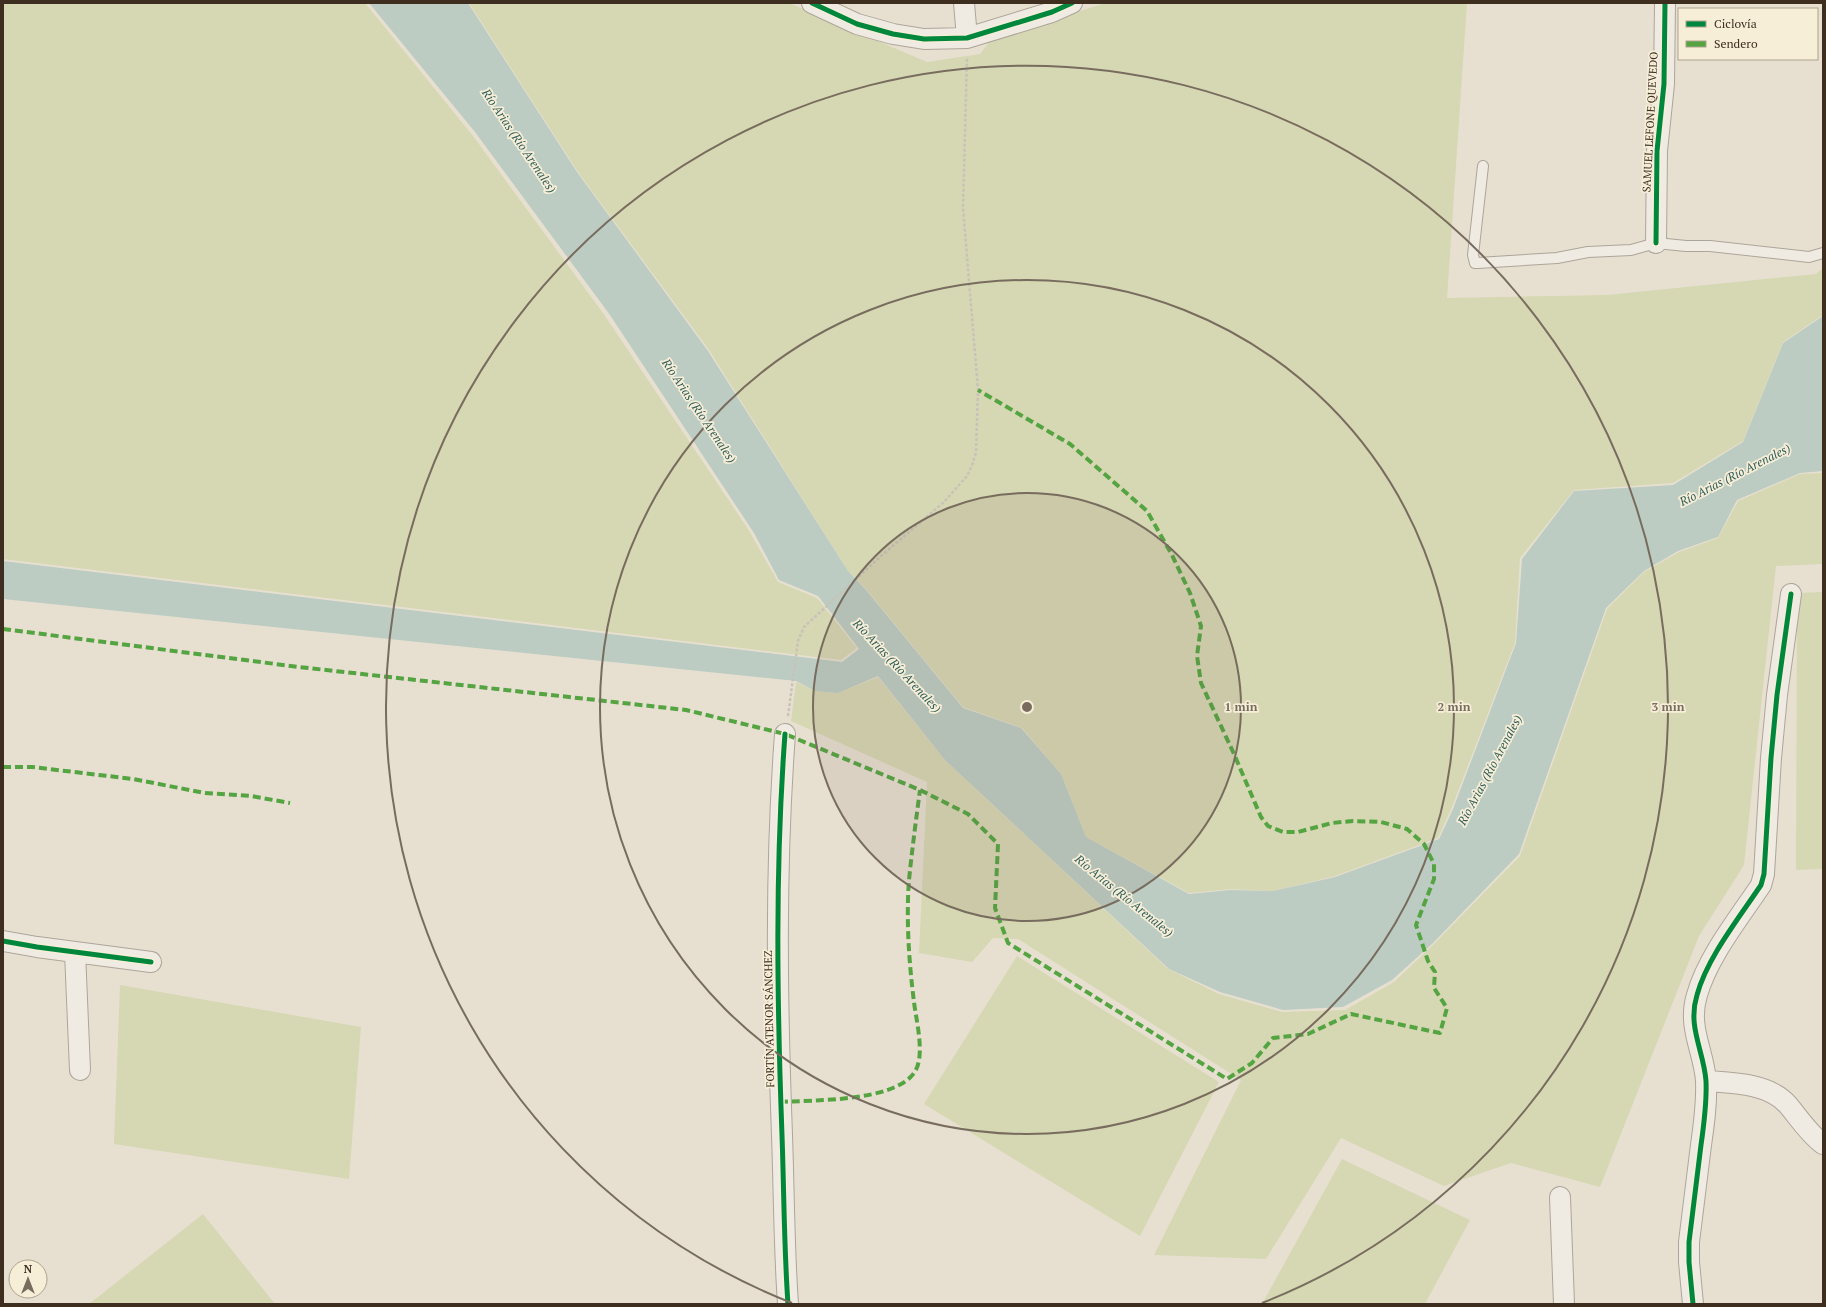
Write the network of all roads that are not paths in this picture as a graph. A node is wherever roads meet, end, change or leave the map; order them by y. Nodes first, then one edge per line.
1 (812, 3) edge
2 (964, 3) edge
3 (1072, 3) edge
4 (1665, 3) edge
5 (967, 38) junction
6 (1483, 166) dead end
7 (1656, 243) junction
8 (1823, 253) edge
9 (1791, 594) dead end
10 (785, 734) road end
11 (3, 941) edge
12 (75, 952) junction
13 (151, 962) dead end
14 (80, 1070) dead end
15 (1706, 1081) junction
16 (1823, 1144) edge
17 (1560, 1197) dead end
18 (788, 1304) edge
19 (1564, 1304) edge
20 (1693, 1304) edge

1 - 5 street
2 - 5 street
3 - 5 street
4 - 7 street, SAMUEL LEFONE QUEVEDO
6 - 7 lane
7 - 8 lane
9 - 15 street
10 - 18 street, FORTÍN ATENOR SÁNCHEZ
11 - 12 street
12 - 13 street
12 - 14 street
15 - 16 street
15 - 20 street
17 - 19 street

